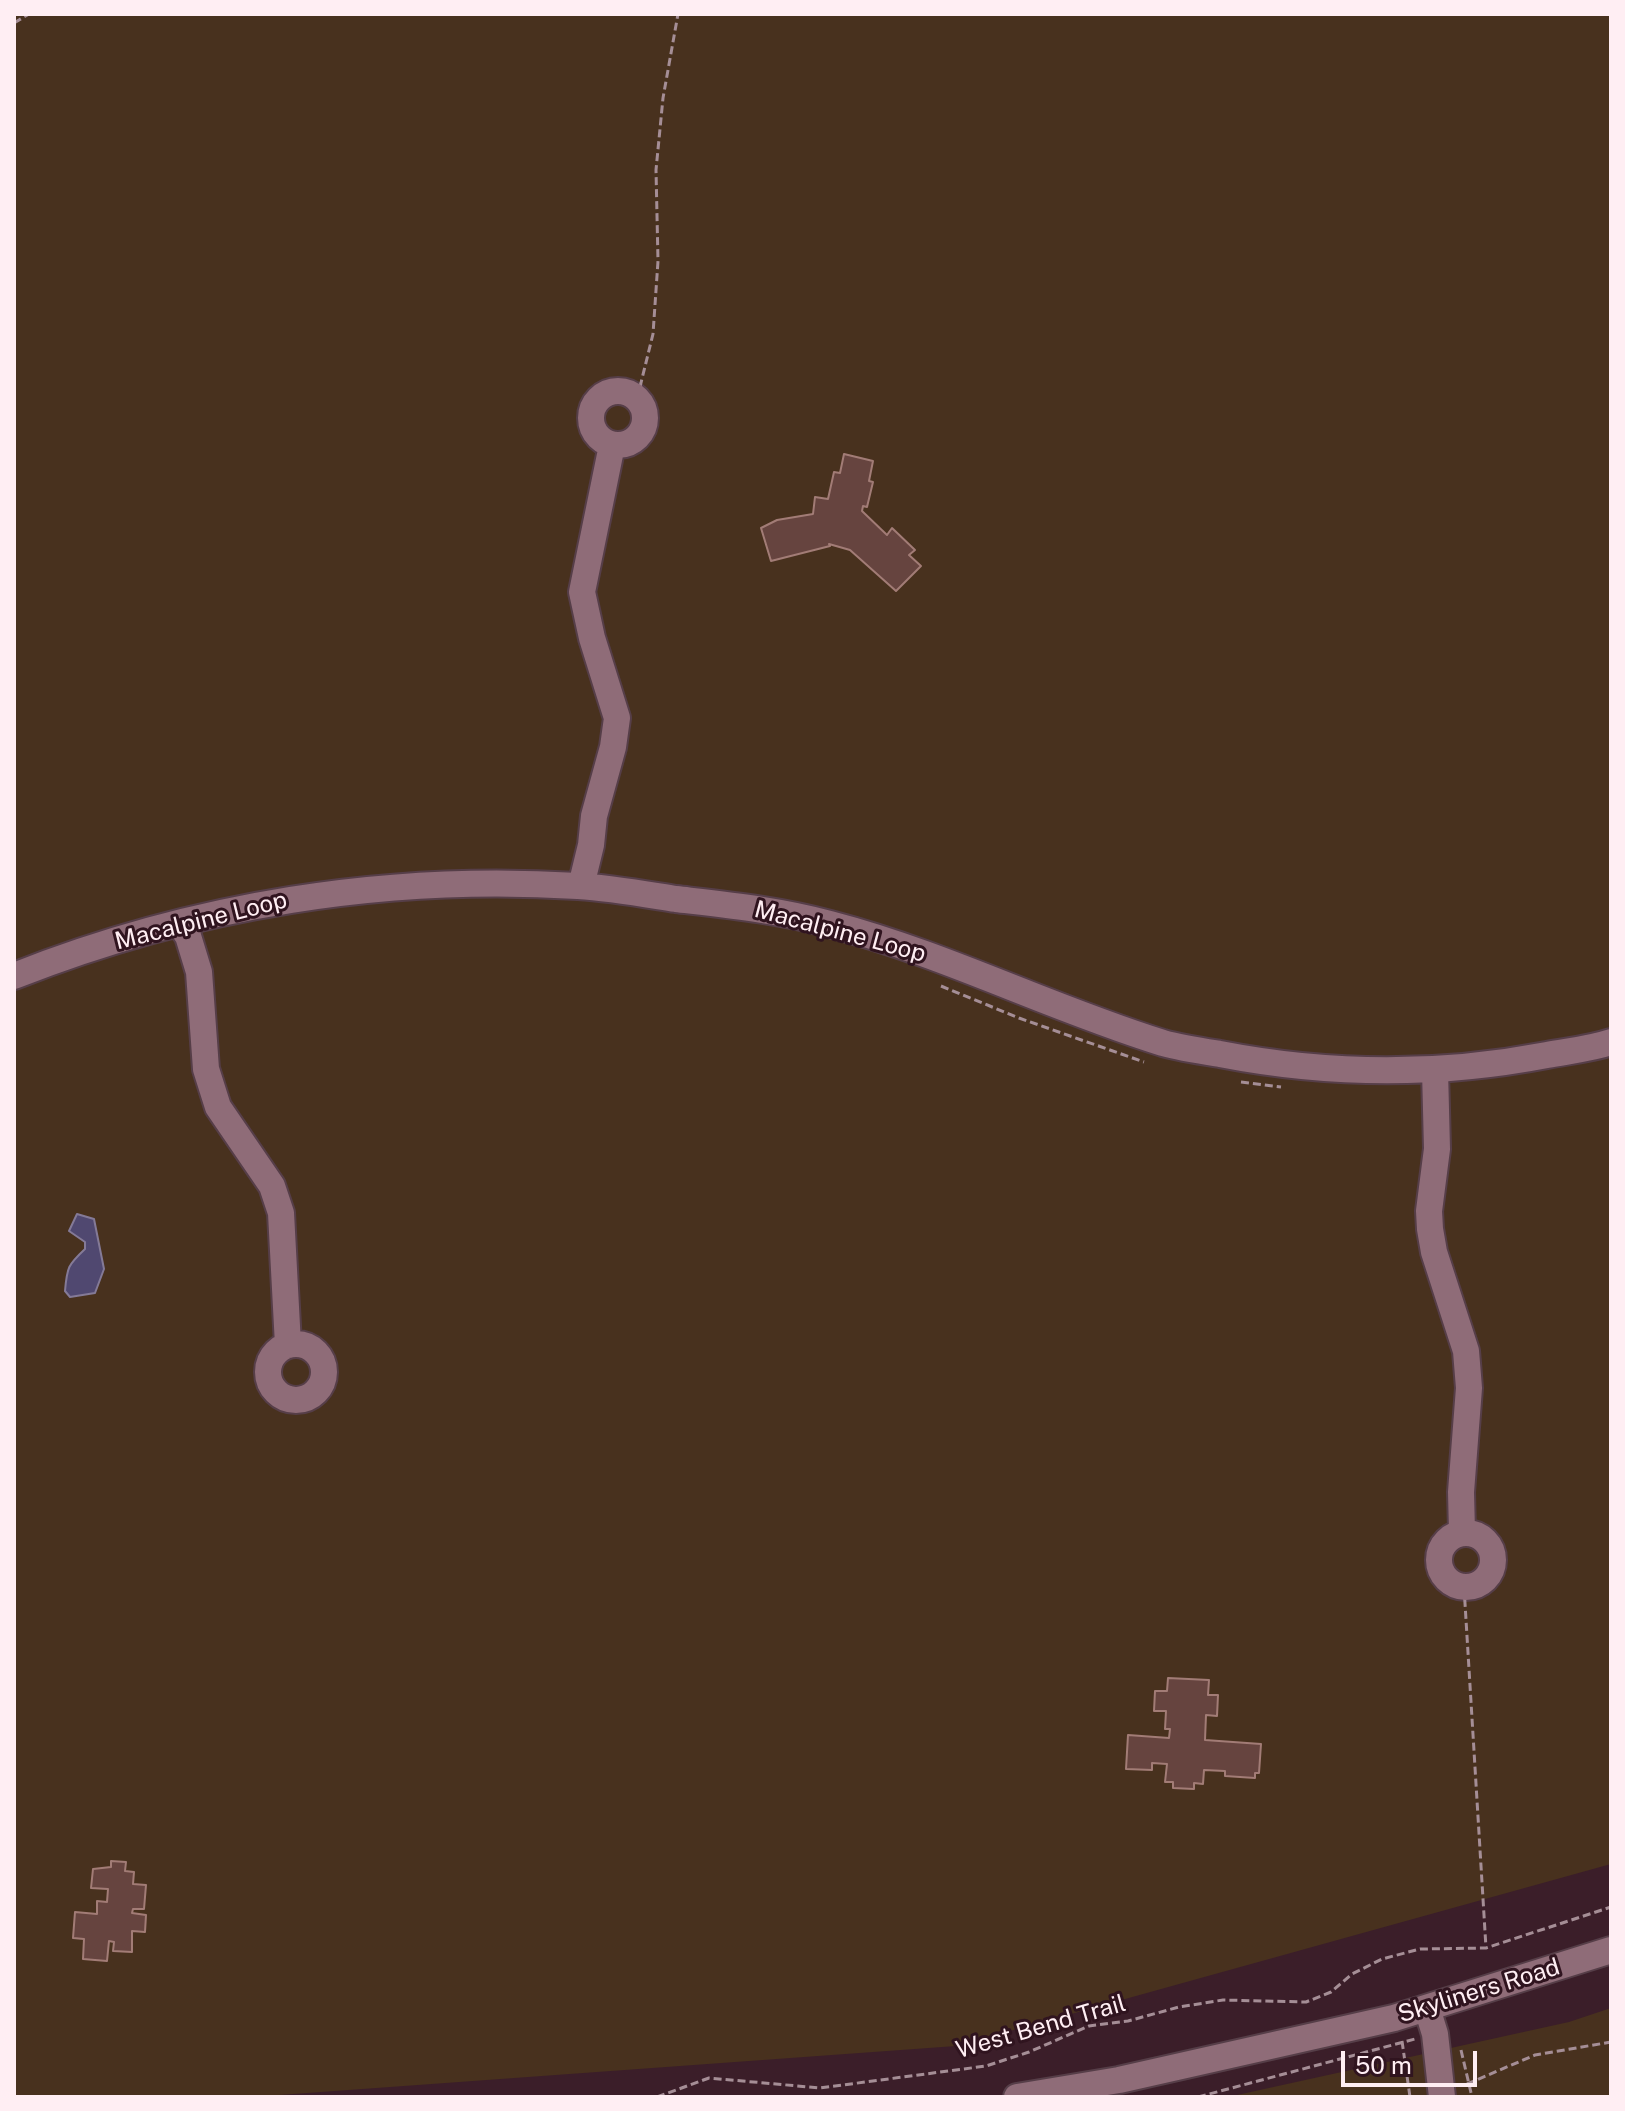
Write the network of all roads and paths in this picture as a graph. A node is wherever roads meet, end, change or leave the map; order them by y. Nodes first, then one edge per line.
1 (29, 14) edge
2 (678, 14) edge
3 (14, 23) edge
4 (637, 399) junction
5 (612, 445) junction
6 (581, 886) junction
7 (179, 923) junction
8 (14, 976) edge
9 (937, 984) dead end
10 (1611, 1042) edge
11 (1149, 1063) dead end
12 (1435, 1070) junction
13 (1237, 1081) dead end
14 (1280, 1087) dead end
15 (288, 1345) dead end
16 (1462, 1532) junction
17 (1464, 1587) junction
18 (1611, 1907) edge
19 (1486, 1948) junction
20 (1611, 1950) edge
21 (1427, 2008) junction
22 (1398, 2030) junction
23 (1435, 2034) junction
24 (1611, 2042) edge
25 (657, 2097) edge
26 (1017, 2097) edge
27 (1198, 2097) edge
28 (1410, 2097) edge
29 (1442, 2097) edge
30 (1472, 2097) edge

1 - 3 path
2 - 4 path
4 - 5 street
4 - 5 street
5 - 6 street
6 - 7 street, Macalpine Loop
6 - 12 street, Macalpine Loop
7 - 8 street, Macalpine Loop
7 - 15 street
9 - 11 path
10 - 12 street, Macalpine Loop
12 - 16 street
13 - 14 path
16 - 17 street
16 - 17 street
17 - 19 path
18 - 19 path, West Bend Trail
19 - 25 path, West Bend Trail
20 - 21 street, Skyliners Road
21 - 22 street, Skyliners Road
21 - 23 street
22 - 23 path
22 - 26 street, Skyliners Road
22 - 27 path
22 - 28 path
23 - 29 street
24 - 30 path

